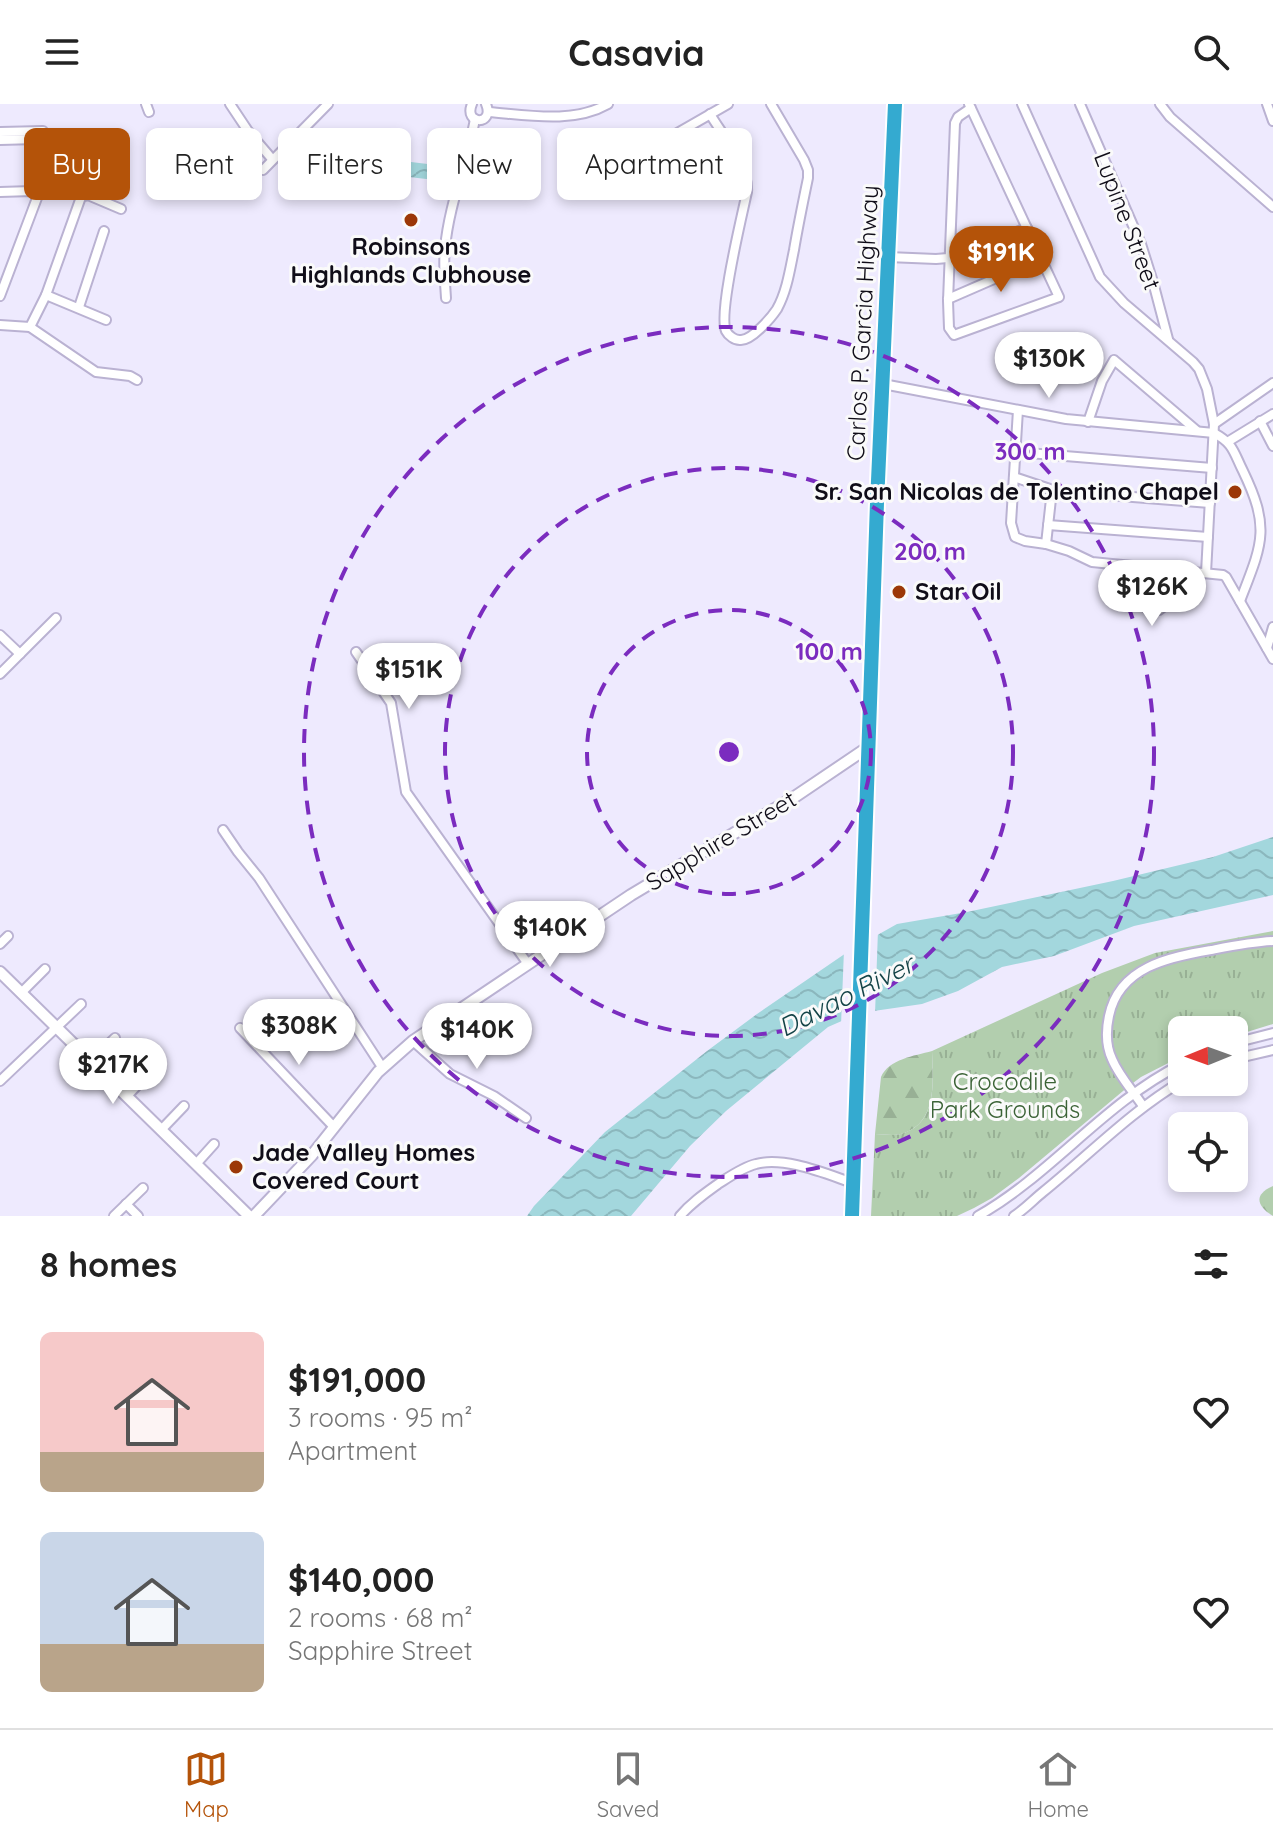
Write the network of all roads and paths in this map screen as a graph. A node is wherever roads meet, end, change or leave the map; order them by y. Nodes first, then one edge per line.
1 (230, 104) edge
2 (458, 104) edge
3 (608, 104) edge
4 (728, 104) edge
5 (771, 104) edge
6 (895, 104) edge
7 (1022, 104) edge
8 (1080, 104) edge
9 (1160, 104) edge
10 (1267, 104) edge
11 (325, 105) edge
12 (471, 106) edge
13 (970, 106) edge
14 (488, 108) edge
15 (710, 114) junction
16 (475, 119) junction
17 (1273, 121) edge
18 (686, 128) edge
19 (24, 131) edge
20 (0, 132) edge
21 (24, 139) edge
22 (0, 140) edge
23 (272, 159) junction
24 (263, 170) dead end
25 (0, 192) edge
26 (1273, 207) edge
27 (121, 209) dead end
28 (1027, 228) junction
29 (104, 231) dead end
30 (888, 257) junction
31 (948, 258) junction
32 (1040, 259) junction
33 (46, 295) junction
34 (0, 296) edge
35 (446, 298) dead end
36 (948, 299) junction
37 (79, 307) junction
38 (106, 320) dead end
39 (0, 325) edge
40 (30, 327) junction
41 (1168, 339) junction
42 (137, 380) dead end
43 (1273, 383) edge
44 (883, 384) junction
45 (1018, 410) junction
46 (1273, 414) edge
47 (1260, 421) junction
48 (1088, 422) junction
49 (1214, 428) junction
50 (1197, 431) junction
51 (1229, 441) junction
52 (1273, 446) edge
53 (1015, 452) junction
54 (1212, 468) junction
55 (1014, 477) junction
56 (1052, 490) junction
57 (1210, 503) junction
58 (1048, 525) junction
59 (1208, 537) junction
60 (1046, 544) junction
61 (1126, 566) junction
62 (1194, 572) junction
63 (1206, 573) junction
64 (1240, 601) junction
65 (56, 618) dead end
66 (1273, 627) edge
67 (0, 635) edge
68 (1267, 648) junction
69 (356, 652) dead end
70 (20, 654) junction
71 (1273, 659) edge
72 (0, 674) edge
73 (867, 748) junction
74 (223, 830) dead end
75 (8, 936) dead end
76 (1273, 941) edge
77 (0, 944) edge
78 (528, 964) junction
79 (45, 969) dead end
80 (0, 972) edge
81 (21, 993) junction
82 (81, 1004) dead end
83 (57, 1028) junction
84 (240, 1028) dead end
85 (1273, 1033) edge
86 (115, 1038) dead end
87 (1248, 1038) edge
88 (413, 1041) junction
89 (1273, 1050) edge
90 (1248, 1055) edge
91 (91, 1061) junction
92 (382, 1067) junction
93 (1168, 1072) edge
94 (149, 1073) dead end
95 (0, 1081) edge
96 (1168, 1090) edge
97 (1134, 1093) junction
98 (127, 1096) junction
99 (184, 1106) dead end
100 (1143, 1106) junction
101 (526, 1118) dead end
102 (334, 1127) junction
103 (161, 1130) junction
104 (214, 1144) dead end
105 (196, 1164) junction
106 (853, 1183) junction
107 (143, 1188) dead end
108 (126, 1204) junction
109 (114, 1216) edge
110 (138, 1216) edge
111 (251, 1216) edge
112 (680, 1216) edge
113 (852, 1216) edge
114 (978, 1216) edge
115 (1014, 1216) edge

1 - 23 street
2 - 12 street
3 - 14 street
4 - 15 street
5 - 15 street
6 - 30 highway, Carlos P. Garcia Highway
7 - 41 street
8 - 41 street, Lupine Street
9 - 26 street
10 - 17 street
11 - 23 street
12 - 16 street
13 - 28 street
13 - 31 street
14 - 16 street
15 - 18 street
16 - 35 street
19 - 20 street
21 - 22 street
23 - 24 street
25 - 34 street
27 - 33 street
28 - 31 street
28 - 32 street
29 - 37 street
30 - 31 street
30 - 44 highway, Carlos P. Garcia Highway
31 - 36 street
32 - 36 street
32 - 36 street
33 - 37 street
33 - 40 street
37 - 38 street
39 - 40 street
40 - 42 street
41 - 49 street
43 - 49 street
44 - 45 street
44 - 73 highway, Carlos P. Garcia Highway
45 - 48 street
45 - 53 street
46 - 47 street
47 - 51 street
47 - 52 street
48 - 50 street
48 - 50 street
49 - 50 street
49 - 51 street
49 - 54 street
51 - 64 street
53 - 54 street
53 - 55 street
54 - 57 street
55 - 56 street
55 - 60 street
56 - 57 street
56 - 58 street
57 - 59 street
58 - 59 street
58 - 60 street
59 - 63 street
60 - 61 street
61 - 62 street
61 - 62 street
62 - 63 street
63 - 64 street
64 - 68 street
65 - 70 street
66 - 68 street
67 - 70 street
68 - 71 street
69 - 78 street
70 - 72 street
73 - 78 street, Sapphire Street
73 - 106 highway, Carlos P. Garcia Highway
74 - 92 street
75 - 77 street
76 - 97 street
78 - 88 street, Sapphire Street
79 - 81 street
80 - 81 street
81 - 83 street
82 - 83 street
83 - 91 street
83 - 95 street
84 - 102 street
85 - 87 street
86 - 91 street
88 - 92 street, Sapphire Street
88 - 101 street
89 - 90 street
91 - 98 street
92 - 102 street, Sapphire Street
93 - 97 street
94 - 98 street
96 - 100 street
97 - 100 street
97 - 114 street
98 - 103 street
99 - 103 street
100 - 115 street
102 - 111 street, Sapphire Street
103 - 105 street
104 - 105 street
105 - 111 street
106 - 112 street
106 - 113 highway, Carlos P. Garcia Highway
107 - 108 street
108 - 109 street
108 - 110 street

